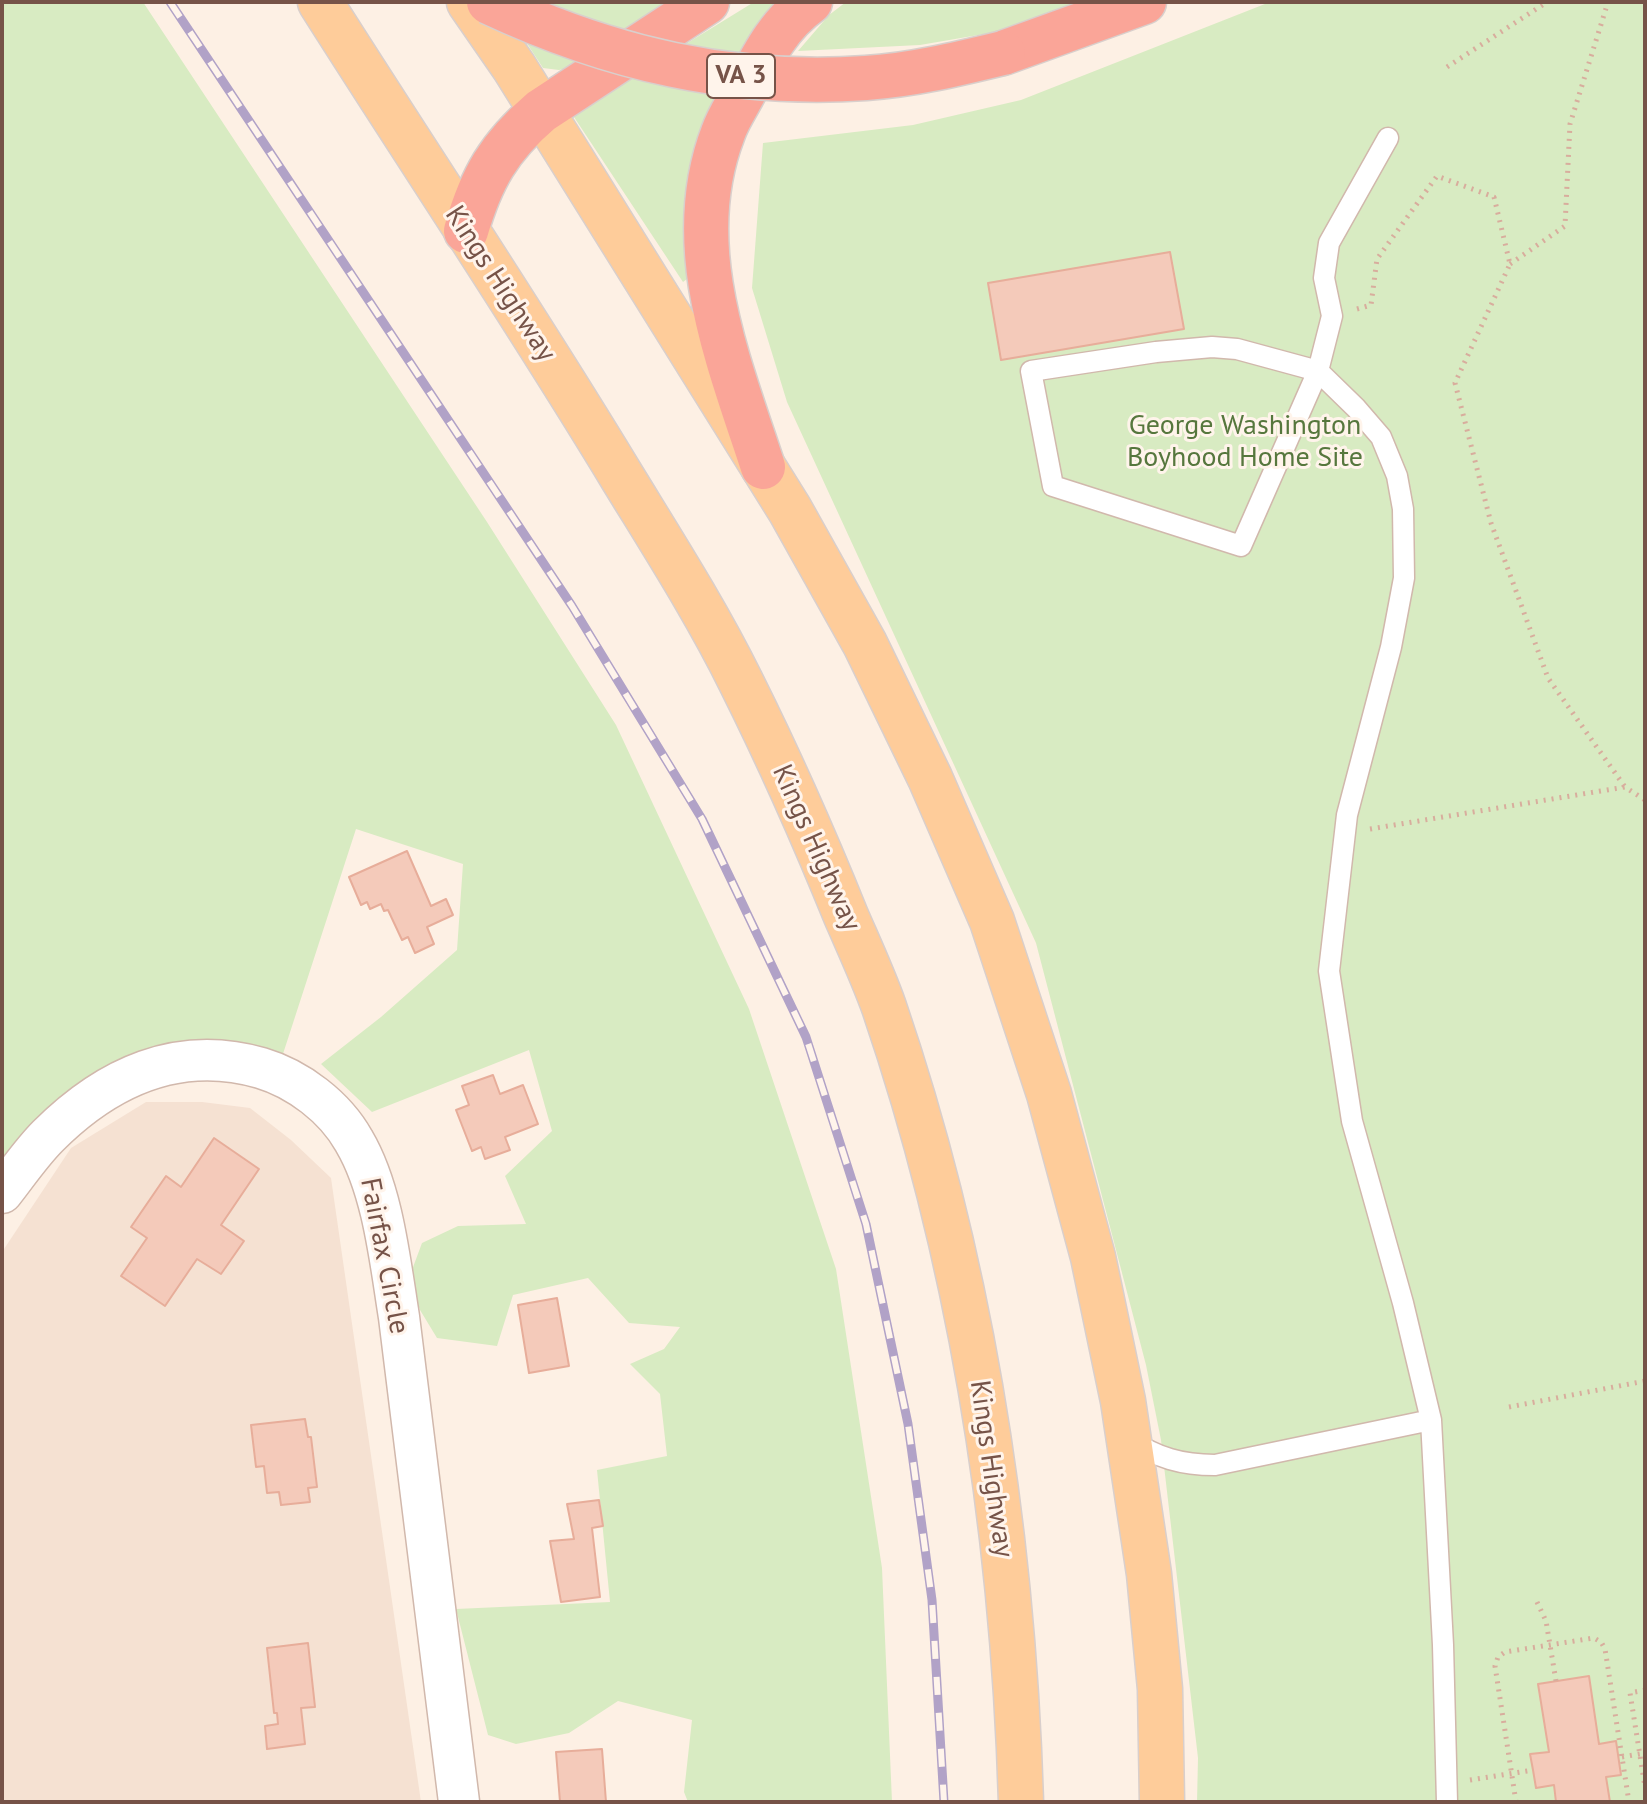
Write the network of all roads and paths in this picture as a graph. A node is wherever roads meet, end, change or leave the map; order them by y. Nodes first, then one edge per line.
1 (320, 2) edge
2 (469, 2) edge
3 (489, 2) edge
4 (707, 2) edge
5 (810, 2) edge
6 (1144, 2) edge
7 (1547, 2) edge
8 (1608, 2) edge
9 (1447, 67) dead end
10 (541, 111) junction
11 (1388, 138) dead end
12 (466, 231) junction
13 (1510, 264) junction
14 (1371, 305) dead end
15 (1318, 371) junction
16 (763, 467) junction
17 (1625, 787) junction
18 (1645, 800) edge
19 (1345, 833) junction
20 (2, 1193) edge
21 (1645, 1381) edge
22 (1509, 1407) dead end
23 (1431, 1420) junction
24 (1128, 1439) junction
25 (1537, 1602) dead end
26 (1550, 1645) junction
27 (1556, 1681) dead end
28 (1645, 1690) edge
29 (1642, 1754) edge
30 (1622, 1757) junction
31 (1533, 1770) dead end
32 (1512, 1773) junction
33 (1645, 1787) edge
34 (1447, 1793) edge
35 (459, 1802) edge
36 (1021, 1802) edge
37 (1162, 1802) edge
38 (1516, 1802) edge
39 (1629, 1802) edge

1 - 12 main road, Kings Highway
2 - 10 main road
3 - 6 highway, VA 3, bridge
4 - 10 highway
5 - 16 highway
7 - 9 path
8 - 13 path
10 - 12 highway
10 - 16 main road
11 - 15 lane
12 - 36 main road, Kings Highway
13 - 14 path
13 - 17 path
15 - 15 lane
15 - 19 lane
16 - 24 main road
17 - 18 path
17 - 19 path
19 - 23 lane
20 - 35 street, Fairfax Circle
21 - 22 path
23 - 24 lane
23 - 34 lane
24 - 37 main road
25 - 26 path
26 - 27 path
26 - 30 path
26 - 32 path
28 - 29 path
29 - 30 path
29 - 33 path
30 - 39 path
31 - 32 path
32 - 34 path
32 - 38 path

